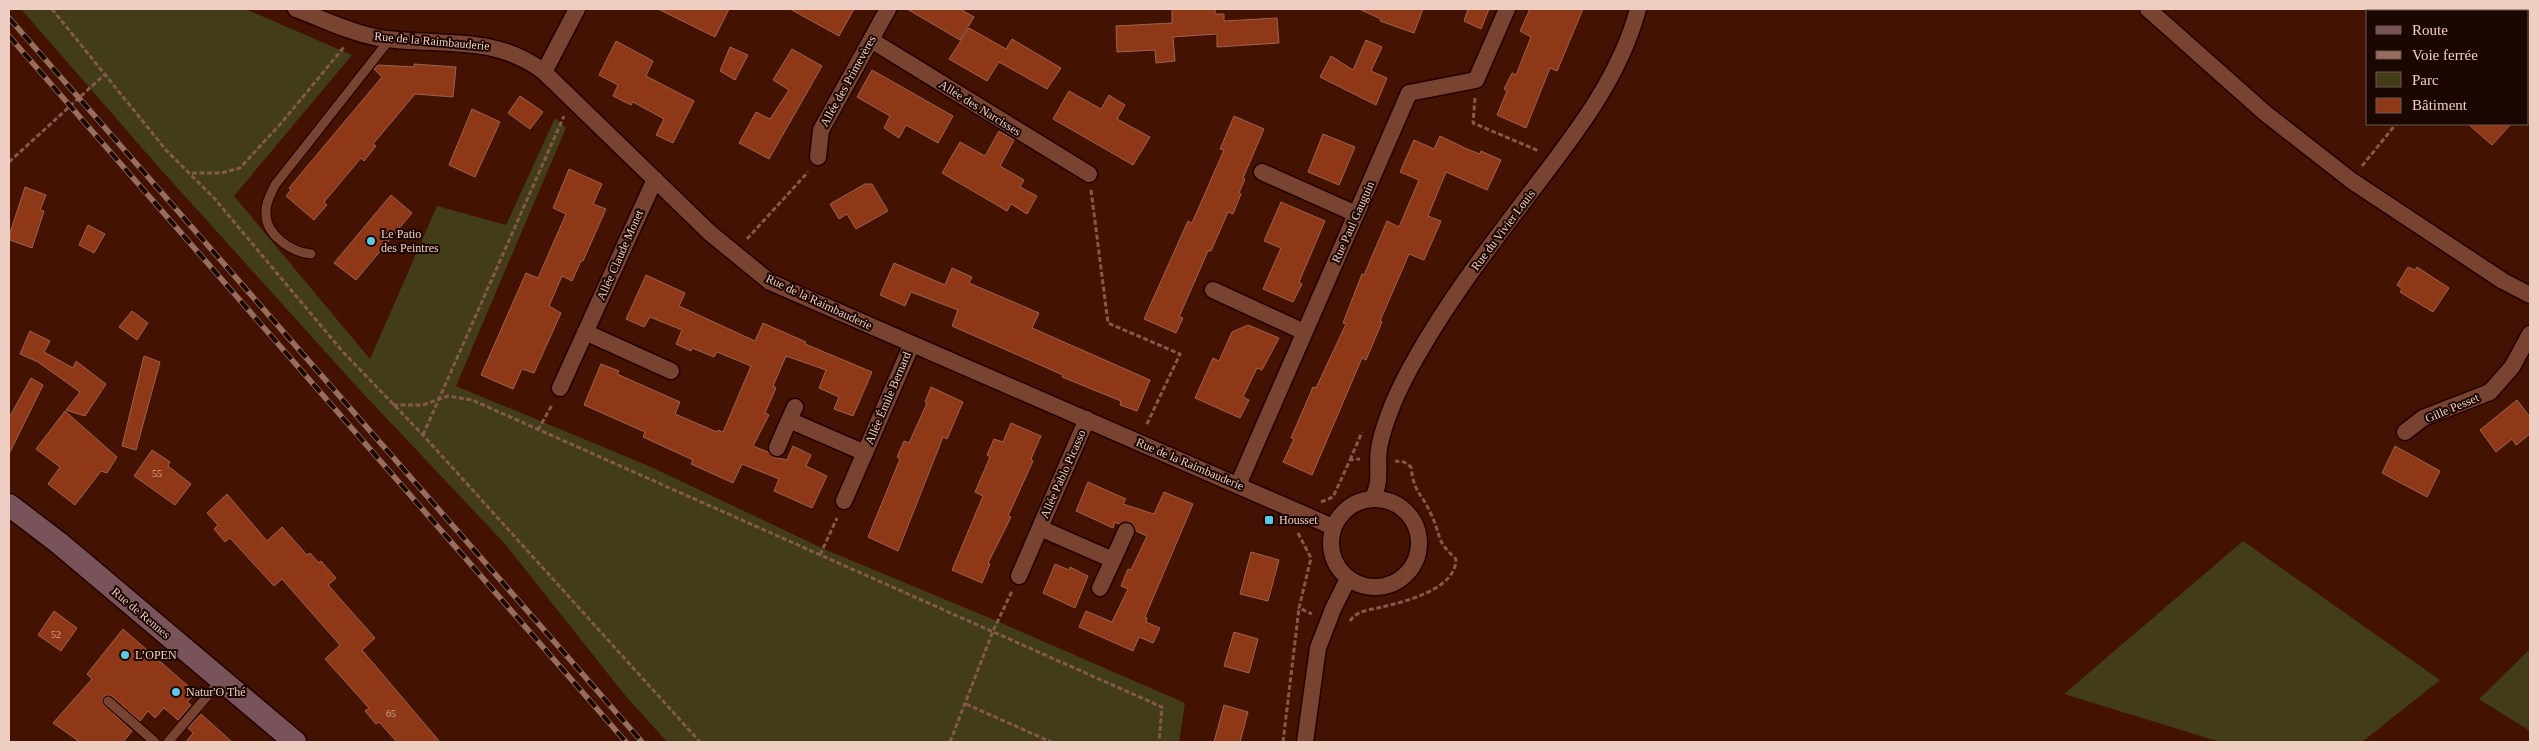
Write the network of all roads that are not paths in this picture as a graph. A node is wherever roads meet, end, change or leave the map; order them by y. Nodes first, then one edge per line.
1 (296, 9) edge
2 (578, 9) edge
3 (888, 9) edge
4 (1507, 9) edge
5 (1638, 9) edge
6 (2148, 9) edge
7 (390, 39) junction
8 (871, 40) junction
9 (544, 72) junction
10 (818, 157) road end
11 (1262, 172) dead end
12 (1089, 174) road end
13 (655, 178) junction
14 (1356, 214) junction
15 (311, 254) dead end
16 (1213, 290) dead end
17 (2530, 295) edge
18 (585, 332) junction
19 (1304, 332) junction
20 (2530, 334) edge
21 (912, 344) junction
22 (670, 371) dead end
23 (560, 388) road end
24 (1087, 420) junction
25 (2405, 432) dead end
26 (777, 448) dead end
27 (865, 453) junction
28 (1238, 485) junction
29 (1373, 498) junction
30 (844, 501) road end
31 (9, 505) edge
32 (1333, 527) junction
33 (1040, 528) junction
34 (1126, 531) dead end
35 (1113, 560) junction
36 (1018, 576) road end
37 (1348, 579) junction
38 (1100, 588) dead end
39 (221, 680) junction
40 (108, 700) dead end
41 (156, 742) edge
42 (168, 742) edge
43 (295, 742) edge
44 (1305, 742) edge

1 - 7 street, Rue de la Raimbauderie
2 - 9 street
3 - 8 street, Allée des Primevères
4 - 14 street, Rue Paul Gauguin
5 - 29 street, Rue du Vivier Louis
6 - 17 street
7 - 9 street, Rue de la Raimbauderie
7 - 15 lane
8 - 10 street, Allée des Primevères
8 - 12 street, Allée des Narcisses
9 - 13 street, Rue de la Raimbauderie
11 - 14 street
13 - 18 street, Allée Claude Monet
13 - 21 street, Rue de la Raimbauderie
14 - 19 street, Rue Paul Gauguin
16 - 19 street
18 - 22 street
18 - 23 street, Allée Claude Monet
19 - 28 street, Rue Paul Gauguin
20 - 25 street, Gille Pesset
21 - 24 street, Rue de la Raimbauderie
21 - 27 street, Allée Émile Bernard
24 - 28 street, Rue de la Raimbauderie
24 - 33 street, Allée Pablo Picasso
26 - 27 street, Allée Émile Bernard
27 - 30 street, Allée Émile Bernard
28 - 32 street, Rue de la Raimbauderie
29 - 32 street
29 - 37 street
31 - 39 main road, Rue de Rennes
32 - 37 street
33 - 35 street, Allée Pablo Picasso
33 - 36 street, Allée Pablo Picasso
34 - 35 street
35 - 38 street
37 - 44 street
39 - 42 lane
39 - 43 main road, Rue de Rennes
40 - 41 lane

